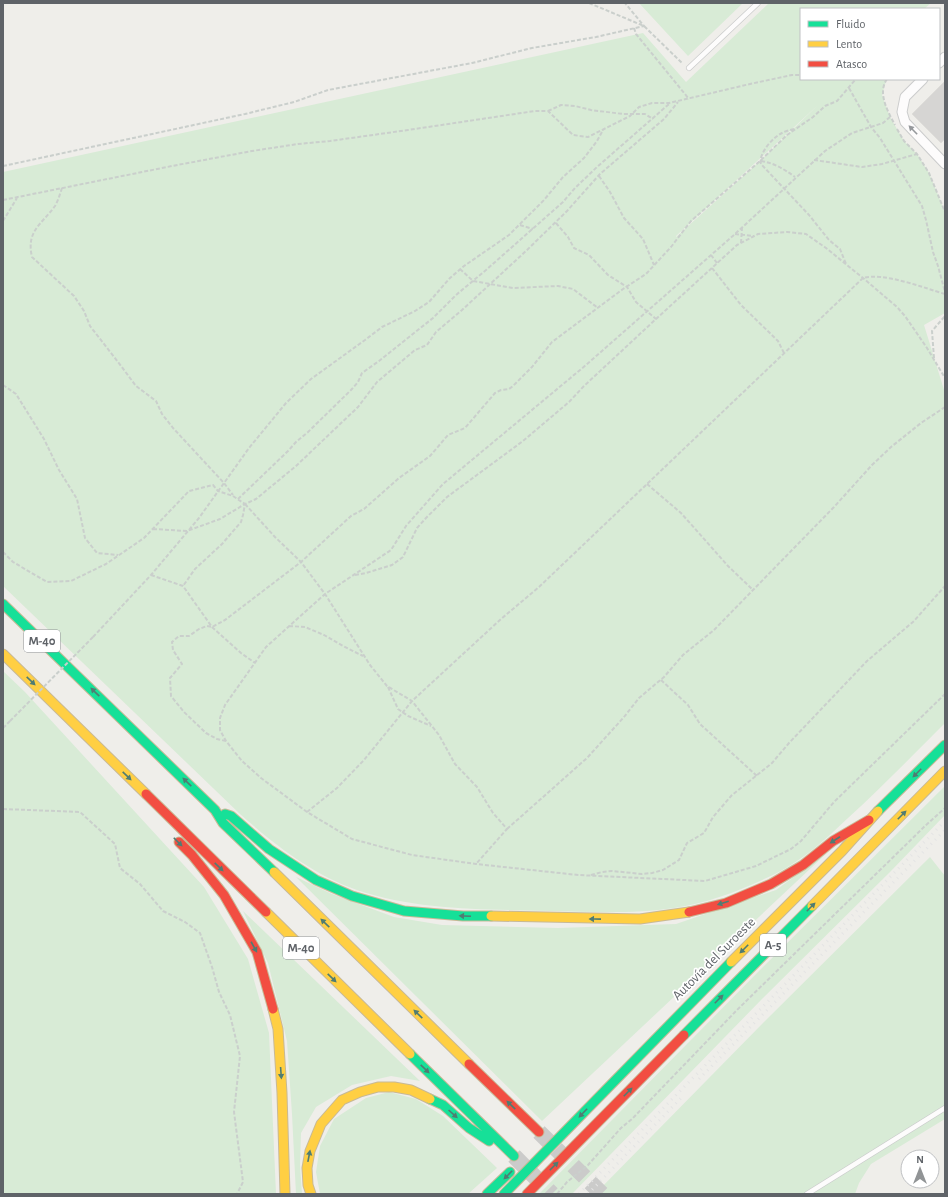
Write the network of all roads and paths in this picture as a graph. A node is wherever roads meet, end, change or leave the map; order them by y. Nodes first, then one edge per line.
1 (589, 3) edge
2 (626, 3) edge
3 (758, 3) edge
4 (644, 26) junction
5 (634, 28) junction
6 (689, 68) joint
7 (800, 75) edge
8 (855, 80) edge
9 (886, 80) edge
10 (922, 80) edge
11 (849, 87) junction
12 (688, 99) junction
13 (679, 101) junction
14 (669, 104) junction
15 (548, 111) junction
16 (632, 114) junction
17 (890, 117) junction
18 (652, 118) junction
19 (871, 127) junction
20 (797, 128) junction
21 (604, 129) junction
22 (928, 146) junction
23 (917, 154) junction
24 (814, 160) junction
25 (760, 161) junction
26 (894, 161) junction
27 (945, 164) edge
28 (3, 166) edge
29 (598, 176) junction
30 (795, 177) junction
31 (62, 188) junction
32 (784, 189) junction
33 (17, 198) junction
34 (3, 200) edge
35 (945, 212) edge
36 (3, 221) edge
37 (556, 223) junction
38 (520, 225) junction
39 (742, 227) junction
40 (533, 229) junction
41 (735, 234) junction
42 (741, 234) junction
43 (755, 236) junction
44 (741, 243) junction
45 (711, 254) junction
46 (717, 263) junction
47 (654, 265) junction
48 (847, 266) junction
49 (712, 268) junction
50 (460, 269) junction
51 (863, 278) junction
52 (473, 281) junction
53 (490, 284) junction
54 (627, 287) junction
55 (945, 293) edge
56 (598, 308) junction
57 (647, 311) junction
58 (945, 316) edge
59 (656, 318) junction
60 (784, 353) junction
61 (934, 359) junction
62 (945, 378) edge
63 (3, 385) edge
64 (945, 407) edge
65 (224, 483) junction
66 (648, 484) junction
67 (218, 491) junction
68 (233, 496) junction
69 (238, 499) junction
70 (245, 504) junction
71 (153, 529) junction
72 (187, 531) junction
73 (3, 552) edge
74 (119, 555) junction
75 (302, 562) junction
76 (151, 575) junction
77 (354, 575) junction
78 (183, 586) junction
79 (945, 586) edge
80 (752, 589) junction
81 (325, 594) junction
82 (3, 604) edge
83 (289, 626) junction
84 (212, 627) junction
85 (3, 654) edge
86 (364, 656) junction
87 (254, 663) junction
88 (661, 680) junction
89 (387, 686) junction
90 (945, 694) edge
91 (412, 700) junction
92 (403, 713) junction
93 (433, 727) junction
94 (3, 728) edge
95 (89, 739) junction
96 (226, 741) junction
97 (945, 745) edge
98 (945, 771) edge
99 (757, 776) junction
100 (117, 778) dead end
101 (945, 808) edge
102 (3, 809) edge
103 (215, 810) junction
104 (307, 812) junction
105 (869, 820) junction
106 (507, 829) junction
107 (170, 833) dead end
108 (476, 864) junction
109 (590, 876) junction
110 (678, 1015) junction
111 (945, 1108) edge
112 (574, 1109) dead end
113 (542, 1137) tunnel mouth
114 (516, 1160) junction
115 (237, 1194) edge
116 (285, 1194) edge
117 (311, 1194) edge
118 (487, 1194) edge
119 (504, 1194) edge
120 (527, 1194) edge
121 (557, 1194) edge
122 (808, 1194) edge

1 - 4 path
2 - 4 path
3 - 6 lane
4 - 5 path
4 - 6 path
5 - 12 path
5 - 28 path
7 - 12 path
8 - 11 path
9 - 17 path
22 -> 10 street
11 - 19 path
11 - 20 path
12 - 13 path
13 - 14 path
13 - 29 path
14 - 16 path
14 - 18 path
15 - 16 path
15 - 21 path
15 - 31 path
16 - 18 path
16 - 21 path
17 - 19 path
17 - 23 path
18 - 40 path
19 - 24 path
19 - 26 path
20 - 25 path
20 - 25 path
21 - 38 path
22 - 23 path
22 - 27 street
23 - 26 path
23 - 35 path
24 - 26 path
24 - 30 path
25 - 30 path
25 - 32 path
25 - 47 path
26 - 55 path
29 - 37 path
29 - 47 path
30 - 32 path
31 - 33 path
31 - 65 path
32 - 39 path
32 - 48 path
33 - 34 path
33 - 36 path
37 - 53 path
37 - 54 path
38 - 40 path
38 - 50 path
39 - 41 path
39 - 42 path
40 - 52 path
41 - 42 path
41 - 45 path
42 - 43 path
42 - 44 path
43 - 44 path
43 - 48 path
44 - 46 path
45 - 46 path
45 - 57 path
46 - 49 path
47 - 54 path
48 - 51 path
49 - 59 path
49 - 60 path
50 - 52 path
50 - 65 path
51 - 55 path
51 - 60 path
51 - 61 path
52 - 53 path
52 - 69 path
53 - 56 path
53 - 70 path
54 - 56 path
54 - 57 path
56 - 75 path
57 - 59 path
57 - 77 path
58 - 61 path
59 - 77 path
60 - 66 path
61 - 62 path
63 - 74 path
64 - 80 path
65 - 67 path
65 - 68 path
66 - 80 path
66 - 91 path
67 - 68 path
67 - 71 path
67 - 72 path
68 - 69 path
69 - 70 path
70 - 72 path
70 - 75 path
70 - 78 path
71 - 72 path
71 - 74 path
72 - 76 path
73 - 74 path
75 - 81 path
75 - 84 path
76 - 78 path
76 - 94 path, bridge
77 - 81 path
78 - 84 path
79 - 99 path
80 - 88 path
81 - 83 path
81 - 86 path
103 -> 82 highway, M-40
83 - 86 path
83 - 87 path
84 - 87 path
84 - 96 path
85 -> 95 highway, M-40
86 - 89 path
87 - 96 path
88 - 99 path
88 - 106 path
89 - 91 path
89 - 92 path
90 - 109 path
91 - 92 path
91 - 93 path
92 - 93 path
92 - 104 path
93 - 106 path
95 - 100 highway
95 -> 114 highway, M-40
96 - 104 path
97 -> 105 highway, Autovía del Suroeste / A-5
120 -> 98 highway, A-5
99 - 109 path
101 - 121 path
102 - 115 path
105 -> 103 highway
113 -> 103 highway, M-40
104 - 108 path
105 -> 110 highway, Autovía del Suroeste / A-5
106 - 108 path
107 -> 116 highway
108 - 109 path
110 - 112 highway
110 -> 119 highway, Autovía del Suroeste / A-5
111 - 122 lane
117 -> 114 highway
114 -> 118 highway

